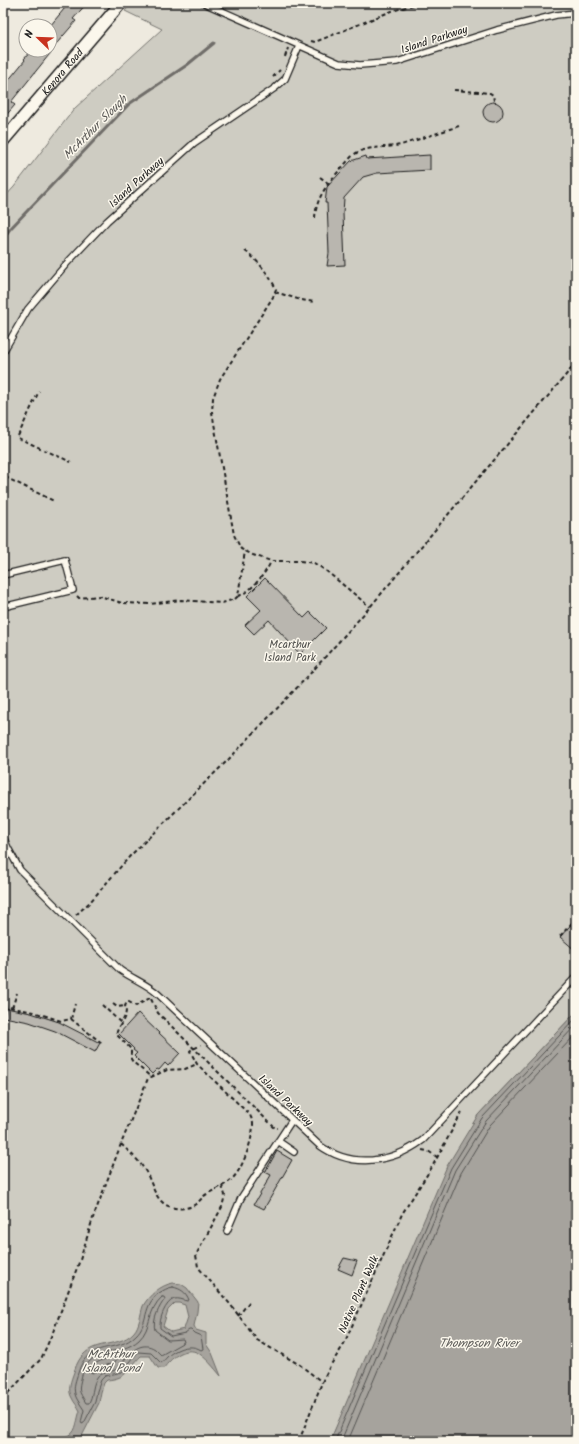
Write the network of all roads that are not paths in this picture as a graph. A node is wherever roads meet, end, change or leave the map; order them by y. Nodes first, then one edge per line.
1 (121, 3) edge
2 (204, 3) edge
3 (576, 13) edge
4 (299, 46) junction
5 (3, 141) edge
6 (3, 352) edge
7 (3, 575) edge
8 (3, 607) edge
9 (3, 836) edge
10 (576, 977) edge
11 (292, 1120) junction
12 (278, 1141) junction
13 (294, 1152) dead end
14 (227, 1231) dead end

1 - 5 street, Kenora Road
2 - 4 lane, Island Parkway
3 - 4 lane, Island Parkway
4 - 6 lane, Island Parkway
7 - 8 lane
9 - 11 lane, Island Parkway
10 - 11 lane, Island Parkway
11 - 12 lane
12 - 13 lane
12 - 14 lane

